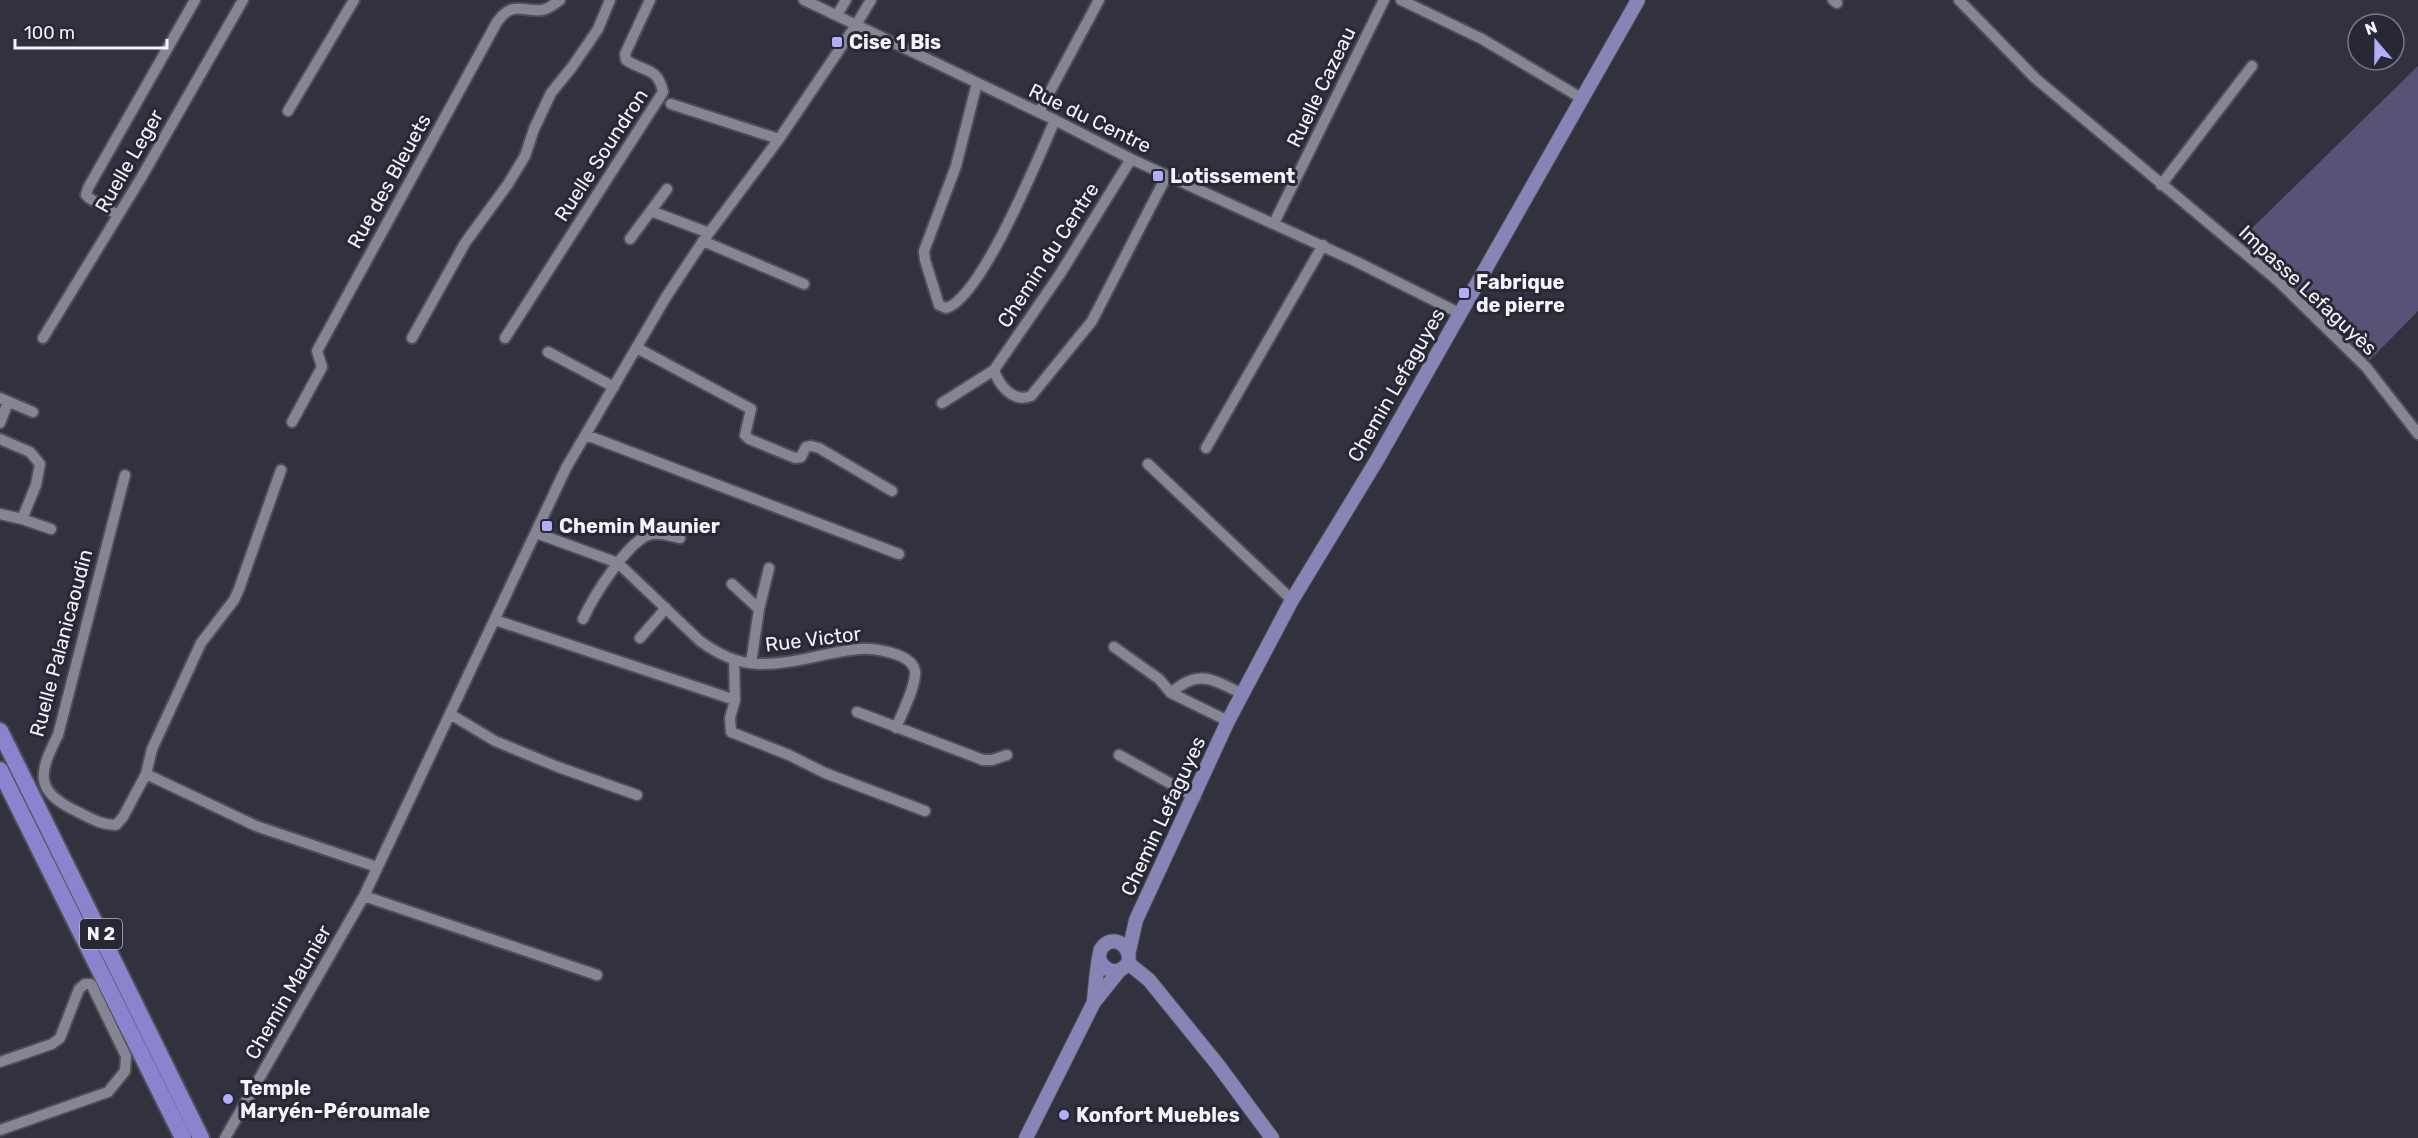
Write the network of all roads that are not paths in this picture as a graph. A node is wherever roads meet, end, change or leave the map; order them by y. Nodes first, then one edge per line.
1 (195, 0) edge
2 (243, 0) edge
3 (354, 0) edge
4 (560, 0) edge
5 (610, 0) edge
6 (650, 0) edge
7 (804, 0) edge
8 (846, 0) edge
9 (870, 0) edge
10 (1099, 0) edge
11 (1384, 0) edge
12 (1401, 0) edge
13 (1638, 0) edge
14 (1959, 0) edge
15 (837, 15) junction
16 (856, 25) junction
17 (2252, 66) dead end
18 (977, 83) junction
19 (1583, 99) junction
20 (671, 104) dead end
21 (288, 111) dead end
22 (1039, 112) junction
23 (1055, 120) junction
24 (779, 139) junction
25 (1131, 159) junction
26 (1167, 175) junction
27 (2161, 185) junction
28 (667, 189) dead end
29 (651, 211) junction
30 (118, 215) junction
31 (1274, 223) junction
32 (706, 237) junction
33 (630, 239) dead end
34 (1323, 246) junction
35 (804, 284) dead end
36 (1459, 313) junction
37 (43, 338) dead end
38 (412, 338) dead end
39 (505, 338) dead end
40 (637, 348) junction
41 (548, 352) dead end
42 (994, 370) junction
43 (614, 387) junction
44 (4, 400) edge
45 (942, 403) dead end
46 (33, 412) dead end
47 (292, 422) dead end
48 (0, 423) edge
49 (2418, 434) edge
50 (586, 435) junction
51 (0, 439) edge
52 (1206, 448) dead end
53 (1148, 464) dead end
54 (281, 470) dead end
55 (125, 475) dead end
56 (892, 490) dead end
57 (0, 514) edge
58 (22, 519) junction
59 (51, 529) dead end
60 (537, 533) junction
61 (680, 538) dead end
62 (899, 554) dead end
63 (618, 563) junction
64 (769, 568) dead end
65 (732, 584) dead end
66 (1292, 600) junction
67 (666, 608) junction
68 (759, 609) junction
69 (583, 619) dead end
70 (495, 620) junction
71 (640, 638) dead end
72 (1114, 647) dead end
73 (734, 660) junction
74 (751, 663) junction
75 (1171, 693) junction
76 (1243, 694) junction
77 (735, 700) junction
78 (858, 712) dead end
79 (450, 714) junction
80 (1228, 721) junction
81 (896, 728) junction
82 (0, 731) edge
83 (1007, 755) dead end
84 (1119, 755) dead end
85 (0, 770) edge
86 (146, 774) junction
87 (637, 795) dead end
88 (1195, 797) junction
89 (925, 812) dead end
90 (377, 867) junction
91 (364, 896) junction
92 (1136, 920) junction
93 (1109, 941) junction
94 (1100, 961) junction
95 (1126, 962) junction
96 (597, 975) dead end
97 (1094, 1002) junction
98 (0, 1062) edge
99 (0, 1130) edge
100 (183, 1138) edge
101 (201, 1138) edge
102 (225, 1138) edge
103 (1026, 1138) edge
104 (1272, 1138) edge

1 - 30 street
2 - 30 street, Ruelle Leger
3 - 21 street
4 - 47 street, Rue des Bleuets
5 - 38 street
6 - 39 street, Ruelle Soundron
7 - 15 street, Rue du Centre
8 - 15 street
9 - 16 street, Chemin Maunier
10 - 22 street
11 - 31 street, Ruelle Cazeau
12 - 19 street
13 - 19 main road, Chemin Lefaguyes
14 - 27 street, Impasse Lefaguyès
15 - 16 street, Rue du Centre
16 - 18 street, Rue du Centre
16 - 24 street, Chemin Maunier
17 - 27 street
18 - 22 street, Rue du Centre
18 - 23 street
19 - 36 main road, Chemin Lefaguyes
20 - 24 street
22 - 23 street, Rue du Centre
23 - 25 street, Rue du Centre
24 - 32 street, Chemin Maunier
25 - 26 street, Rue du Centre
25 - 42 street, Chemin du Centre
26 - 31 street, Rue du Centre
26 - 42 street
27 - 49 street, Impasse Lefaguyès
28 - 29 street
29 - 32 street
29 - 33 street
30 - 37 street, Ruelle Leger
31 - 34 street, Rue du Centre
32 - 35 street
32 - 40 street, Chemin Maunier
34 - 36 street, Rue du Centre
34 - 52 street
36 - 66 main road, Chemin Lefaguyes
40 - 43 street, Chemin Maunier
40 - 56 street
41 - 43 street
42 - 45 street, Chemin du Centre
43 - 50 street, Chemin Maunier
44 - 46 street
44 - 48 street
50 - 60 street, Chemin Maunier
50 - 62 street
51 - 58 street
53 - 66 street
54 - 86 street, Ruelle Palanicaoudin
55 - 86 street, Ruelle Palanicaoudin
57 - 58 street
58 - 59 street
60 - 63 street, Rue Victor
60 - 70 street, Chemin Maunier
61 - 63 street
63 - 67 street, Rue Victor
63 - 69 street
64 - 68 street
65 - 68 street
66 - 76 main road, Chemin Lefaguyes
67 - 71 street
67 - 73 street, Rue Victor
68 - 74 street
70 - 77 street
70 - 79 street, Chemin Maunier
72 - 75 street
73 - 74 street, Rue Victor
73 - 77 street
74 - 81 street, Rue Victor
75 - 76 street
75 - 80 street
76 - 80 main road, Chemin Lefaguyes
77 - 89 street
78 - 81 street
79 - 87 street
79 - 90 street, Chemin Maunier
80 - 88 main road, Chemin Lefaguyes
81 - 83 street
82 - 101 highway, N 2
84 - 88 street
85 - 100 highway, N 2
86 - 90 street
88 - 92 main road, Chemin Lefaguyes
90 - 91 street, Chemin Maunier
91 - 96 street
91 - 102 street, Chemin Maunier
92 - 93 main road, Chemin Lefaguyes
92 - 95 main road, Chemin Lefaguyes
93 - 94 main road
93 - 95 main road
94 - 95 main road
94 - 97 main road, Chemin Lefaguyes
95 - 97 main road, Chemin Lefaguyes
95 - 104 main road
97 - 103 main road, Chemin Lefaguyes
98 - 99 street

